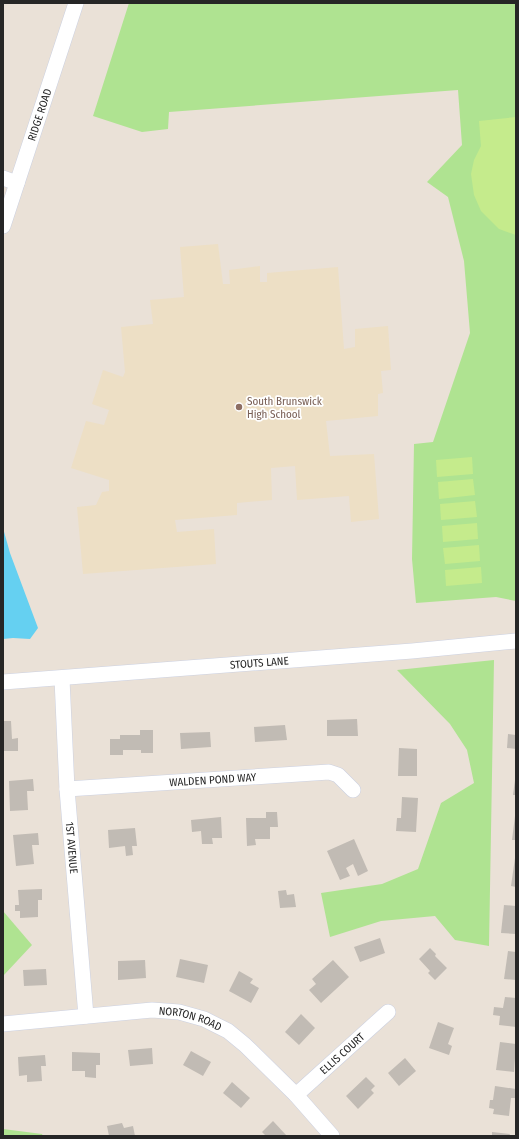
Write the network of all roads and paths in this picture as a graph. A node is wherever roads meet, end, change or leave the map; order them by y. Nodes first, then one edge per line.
1 (76, 3) edge
2 (3, 178) edge
3 (17, 183) junction
4 (3, 226) edge
5 (516, 640) edge
6 (62, 679) junction
7 (3, 682) edge
8 (67, 789) junction
9 (353, 790) dead end
10 (388, 1012) dead end
11 (86, 1016) junction
12 (3, 1024) edge
13 (296, 1095) junction
14 (332, 1136) edge

1 - 3 street, RIDGE ROAD
2 - 3 street
3 - 4 street, RIDGE ROAD
5 - 6 street, STOUTS LANE
6 - 7 street, STOUTS LANE
6 - 8 street, 1ST AVENUE
8 - 9 street, WALDEN POND WAY
8 - 11 street, 1ST AVENUE
10 - 13 street, ELLIS COURT
11 - 12 street, NORTON ROAD
11 - 13 street, NORTON ROAD
13 - 14 street, NORTON ROAD

